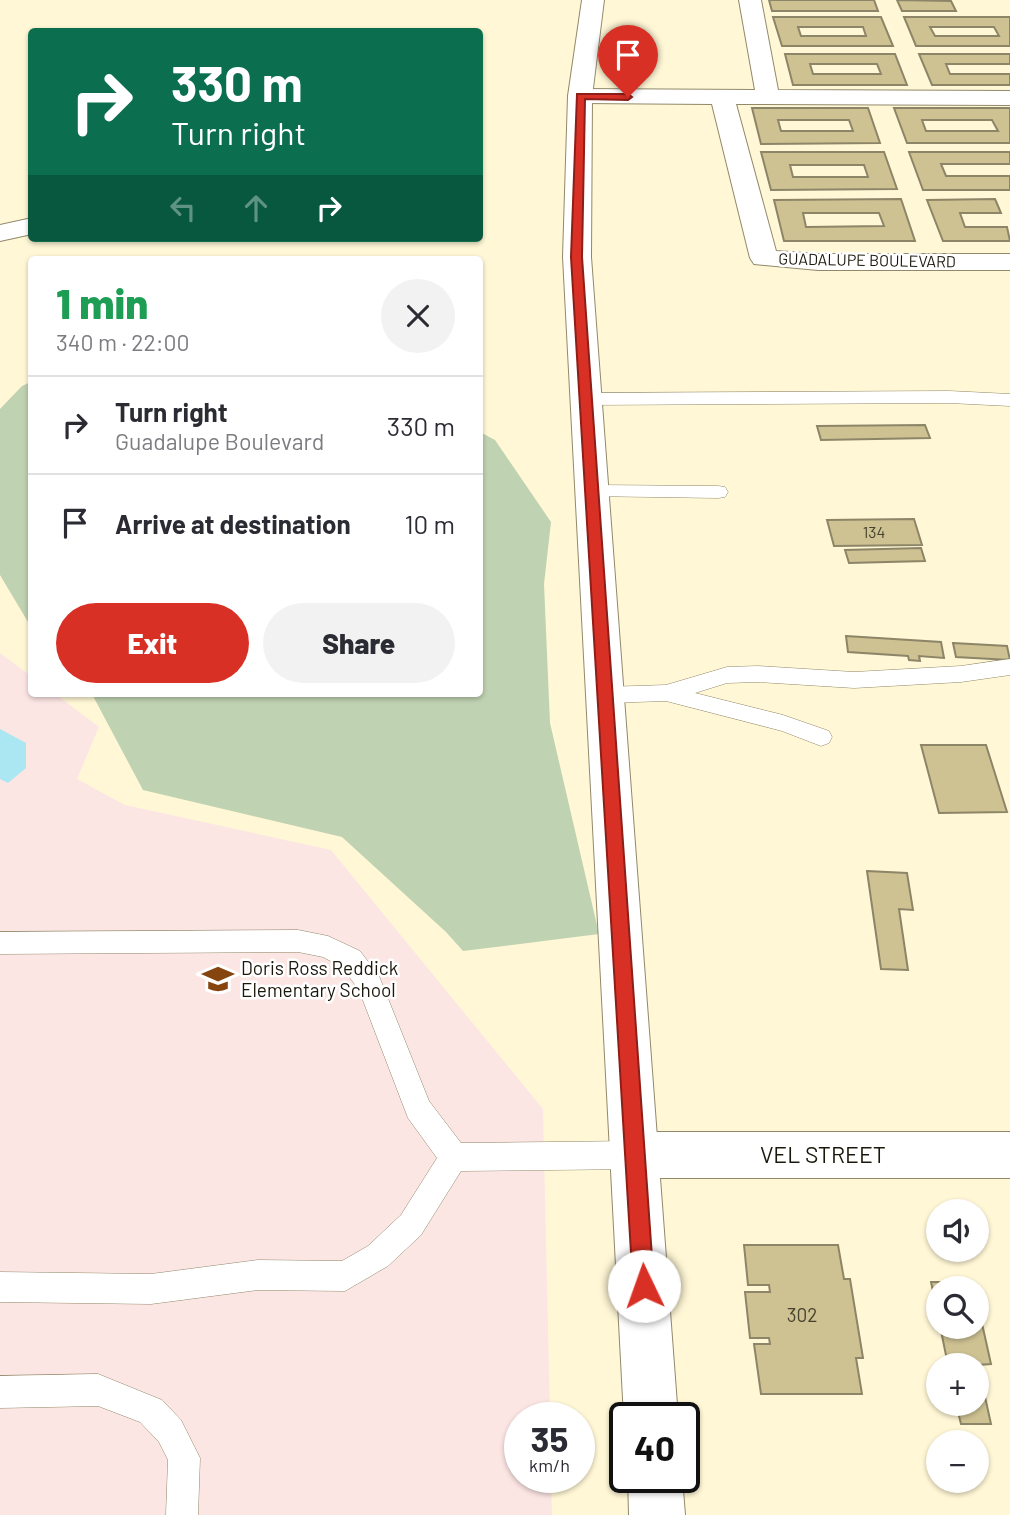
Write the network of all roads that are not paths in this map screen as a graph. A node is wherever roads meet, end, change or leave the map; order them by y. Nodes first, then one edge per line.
1 (593, 0) edge
2 (750, 0) edge
3 (580, 96) junction
4 (722, 97) junction
5 (768, 97) junction
6 (1010, 98) edge
7 (28, 227) edge
8 (0, 233) edge
9 (1010, 262) edge
10 (586, 399) junction
11 (1010, 400) edge
12 (592, 491) junction
13 (718, 492) dead end
14 (1010, 667) edge
15 (666, 693) junction
16 (606, 695) junction
17 (821, 737) dead end
18 (0, 943) edge
19 (636, 1155) junction
20 (1010, 1155) edge
21 (454, 1157) junction
22 (0, 1287) edge
23 (0, 1392) edge
24 (651, 1402) edge
25 (656, 1493) edge
26 (182, 1515) edge
27 (657, 1515) edge

1 - 3 street
2 - 5 street
3 - 4 street
3 - 10 street
4 - 5 street
4 - 9 street, GUADALUPE BOULEVARD
5 - 6 street
7 - 8 street
10 - 11 lane
10 - 12 street
12 - 13 lane
12 - 16 street
14 - 15 lane
15 - 16 lane
15 - 17 lane
16 - 19 street
18 - 21 lane
19 - 20 street, VEL STREET
19 - 21 lane
19 - 24 street
21 - 22 lane
23 - 26 lane
25 - 27 street

